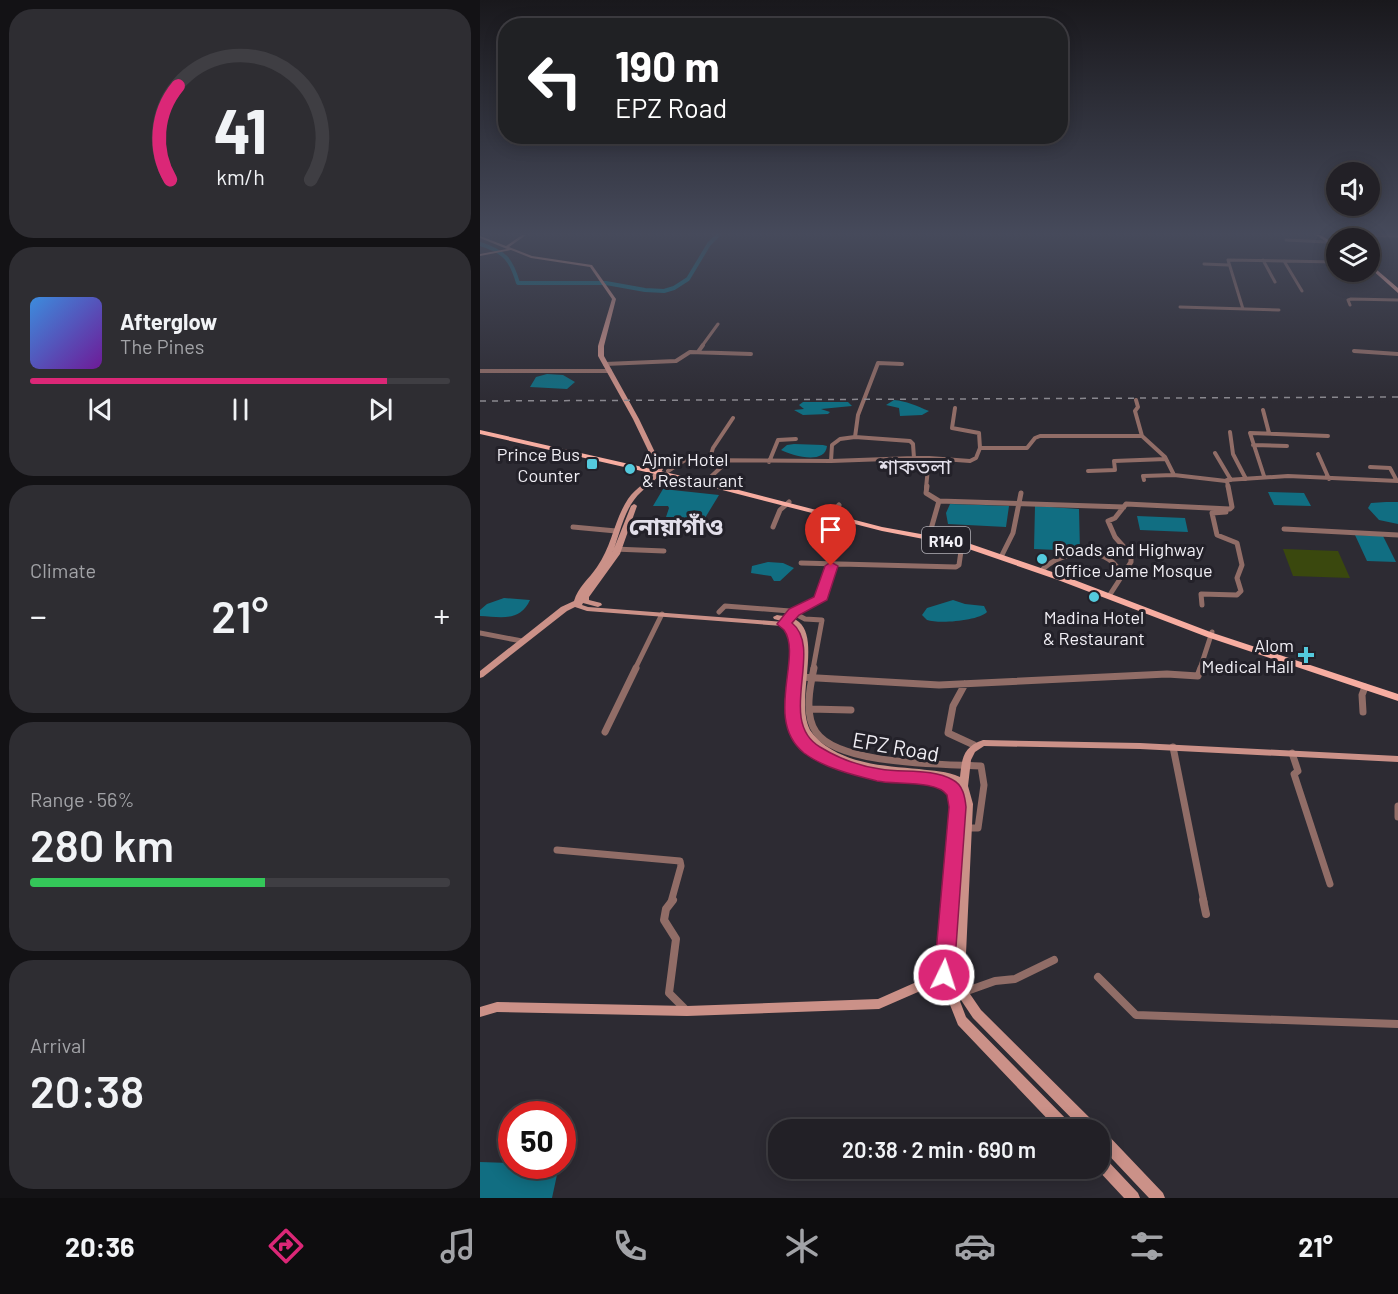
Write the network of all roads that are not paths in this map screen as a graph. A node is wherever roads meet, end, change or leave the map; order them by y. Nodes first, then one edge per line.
1 (609, 291) edge
2 (1237, 291) edge
3 (1398, 300) edge
4 (1350, 305) dead end
5 (1180, 307) dead end
6 (1243, 309) junction
7 (1279, 310) dead end
8 (718, 324) dead end
9 (1354, 351) dead end
10 (698, 352) junction
11 (751, 354) dead end
12 (1398, 354) edge
13 (605, 364) junction
14 (902, 364) dead end
15 (480, 371) edge
16 (610, 371) junction
17 (1136, 400) dead end
18 (955, 408) dead end
19 (1263, 410) dead end
20 (733, 418) dead end
21 (480, 430) edge
22 (1230, 432) dead end
23 (1269, 434) junction
24 (1142, 436) junction
25 (1328, 436) dead end
26 (855, 437) junction
27 (796, 438) dead end
28 (1253, 445) junction
29 (1287, 446) dead end
30 (980, 448) junction
31 (1215, 453) dead end
32 (1318, 454) dead end
33 (914, 458) junction
34 (929, 458) junction
35 (1166, 459) junction
36 (729, 460) junction
37 (709, 461) junction
38 (831, 461) junction
39 (769, 462) junction
40 (1370, 467) dead end
41 (1088, 471) dead end
42 (663, 472) junction
43 (1174, 475) junction
44 (1264, 476) junction
45 (709, 479) junction
46 (1246, 479) junction
47 (1329, 479) junction
48 (1144, 480) dead end
49 (1229, 480) junction
50 (1397, 481) edge
51 (1021, 493) dead end
52 (939, 501) junction
53 (1018, 502) junction
54 (788, 503) junction
55 (838, 505) dead end
56 (1124, 507) junction
57 (1230, 508) junction
58 (830, 515) junction
59 (620, 526) junction
60 (773, 526) dead end
61 (573, 527) dead end
62 (1284, 529) dead end
63 (930, 535) junction
64 (1398, 535) edge
65 (962, 544) junction
66 (614, 549) junction
67 (664, 551) dead end
68 (1005, 552) junction
69 (801, 563) dead end
70 (831, 566) junction
71 (1043, 568) junction
72 (1122, 577) junction
73 (1110, 595) junction
74 (581, 601) junction
75 (1202, 605) dead end
76 (694, 613) junction
77 (662, 614) junction
78 (789, 618) junction
79 (480, 633) edge
80 (1211, 633) junction
81 (522, 641) junction
82 (480, 675) edge
83 (803, 677) junction
84 (965, 684) junction
85 (1365, 687) junction
86 (1398, 696) edge
87 (810, 709) junction
88 (851, 710) dead end
89 (1363, 711) dead end
90 (605, 732) dead end
91 (974, 746) junction
92 (1173, 747) junction
93 (1292, 753) junction
94 (1398, 759) edge
95 (965, 766) junction
96 (963, 786) junction
97 (1398, 806) edge
98 (1398, 817) edge
99 (967, 828) junction
100 (557, 850) dead end
101 (1330, 884) dead end
102 (1206, 914) dead end
103 (1054, 960) dead end
104 (944, 975) junction
105 (1098, 977) dead end
106 (964, 992) junction
107 (687, 1011) junction
108 (480, 1012) edge
109 (1398, 1024) edge
110 (1056, 1119) edge
111 (1081, 1119) edge
112 (1110, 1148) edge
113 (1110, 1174) edge
114 (1133, 1198) edge
115 (1158, 1198) edge

1 - 13 main road
2 - 6 street
3 - 4 street
5 - 6 street
6 - 7 street
8 - 10 street
9 - 12 street
10 - 11 street
10 - 13 street
13 - 16 main road
14 - 26 street
15 - 16 street
16 - 42 main road
17 - 24 street
18 - 30 street
19 - 23 street
20 - 37 street
21 - 42 main road, R140
22 - 46 street
23 - 25 street
23 - 28 street
24 - 30 street
24 - 35 street
26 - 33 street
26 - 38 street
27 - 39 street
28 - 29 street
28 - 44 street
30 - 34 street
31 - 49 street
32 - 47 street
33 - 34 street
33 - 38 street
34 - 52 street
35 - 41 street
35 - 43 street
36 - 37 street
36 - 39 street
36 - 45 street
37 - 42 street
38 - 39 street
40 - 50 street
42 - 45 main road, R140
42 - 59 main road
43 - 48 street
43 - 49 street
44 - 46 street
44 - 47 street
45 - 54 main road, R140
46 - 49 street
47 - 50 street
49 - 57 street
51 - 53 street
52 - 53 street
52 - 63 street
53 - 56 street
53 - 68 street
54 - 58 main road, R140
54 - 60 street
55 - 58 street
56 - 57 street
56 - 72 street
57 - 75 street
58 - 63 main road, R140
59 - 61 street
59 - 66 main road
62 - 64 street
63 - 65 main road, R140
63 - 68 main road, R140
65 - 70 street
65 - 73 main road, R140
66 - 67 street
66 - 74 main road
68 - 71 main road, R140
69 - 70 street
70 - 78 street
71 - 72 street
71 - 73 main road, R140
72 - 73 street
73 - 80 main road, R140
74 - 76 main road
74 - 77 main road
74 - 81 main road
76 - 77 main road
76 - 78 main road
76 - 78 main road
77 - 90 street
78 - 83 main road, EPZ Road
78 - 83 street
79 - 81 street
80 - 84 street
80 - 85 main road, R140
80 - 86 main road, R140
81 - 82 main road
83 - 84 street
83 - 87 street
83 - 96 main road, EPZ Road
83 - 104 main road, EPZ Road
84 - 91 street
85 - 86 main road, R140
85 - 89 street
87 - 88 street
87 - 95 street
91 - 92 main road
91 - 95 main road
92 - 93 main road
92 - 102 street
93 - 94 main road
93 - 101 street
95 - 96 main road
95 - 99 street
96 - 99 main road
97 - 98 street
99 - 106 main road
100 - 107 street
103 - 106 street
104 - 107 main road
104 - 110 main road, EPZ Road
105 - 109 street
106 - 111 main road
107 - 108 main road
112 - 115 main road
113 - 114 main road

